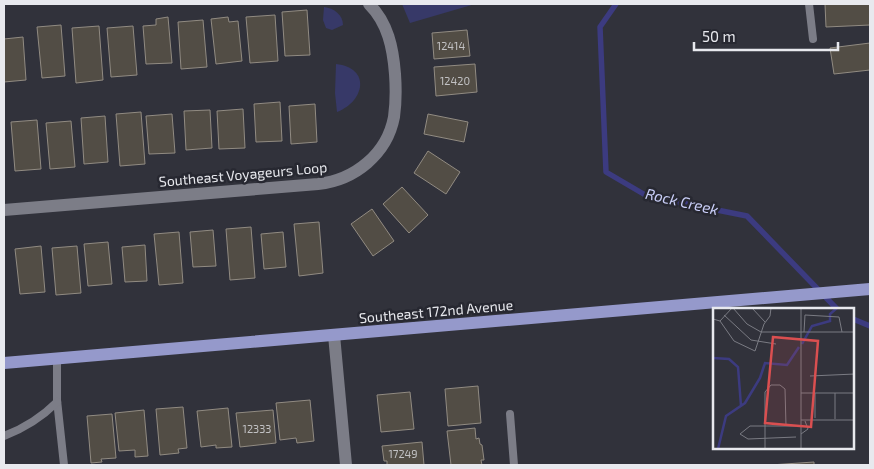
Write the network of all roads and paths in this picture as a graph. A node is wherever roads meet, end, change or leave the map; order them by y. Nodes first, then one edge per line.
1 (369, 4) edge
2 (809, 4) edge
3 (813, 39) dead end
4 (4, 210) edge
5 (870, 289) edge
6 (334, 334) junction
7 (57, 358) junction
8 (4, 363) edge
9 (57, 402) junction
10 (510, 414) dead end
11 (4, 436) edge
12 (64, 465) edge
13 (346, 465) edge
14 (514, 465) edge

1 - 4 street, Southeast Voyageurs Loop
2 - 3 lane
5 - 6 main road, Southeast 172nd Avenue
6 - 7 main road, Southeast 172nd Avenue
6 - 13 street
7 - 8 main road, Southeast 172nd Avenue
7 - 9 lane
9 - 11 lane
9 - 12 lane
10 - 14 lane

